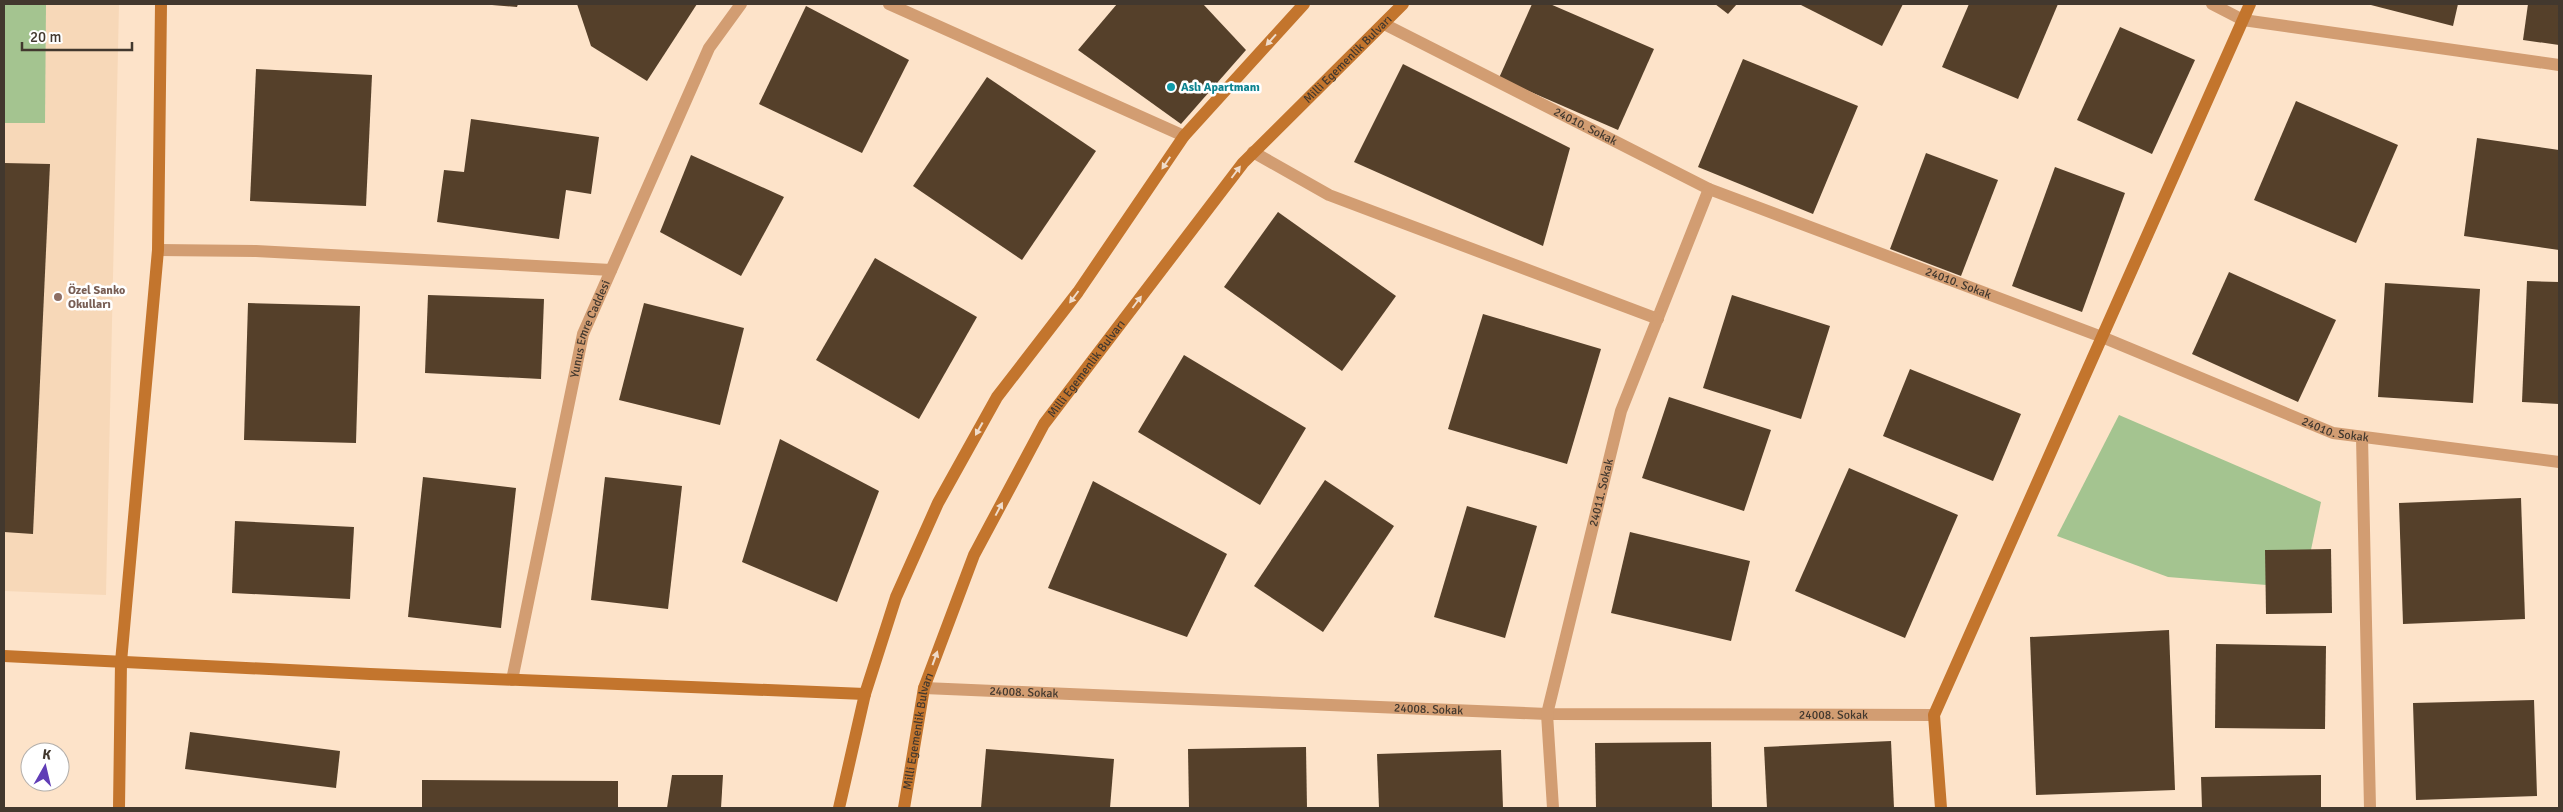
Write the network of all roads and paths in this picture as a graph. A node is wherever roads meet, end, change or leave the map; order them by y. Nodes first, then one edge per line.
1 (162, 4) edge
2 (742, 4) edge
3 (889, 4) edge
4 (1304, 4) edge
5 (1403, 4) edge
6 (2212, 4) edge
7 (2250, 4) edge
8 (2243, 20) junction
9 (1384, 24) junction
10 (2559, 65) edge
11 (1184, 136) junction
12 (1253, 152) junction
13 (1709, 189) junction
14 (158, 250) junction
15 (611, 270) junction
16 (1658, 319) junction
17 (2102, 337) junction
18 (2362, 437) junction
19 (2559, 462) edge
20 (4, 656) edge
21 (121, 662) junction
22 (512, 680) junction
23 (924, 688) junction
24 (865, 694) junction
25 (1546, 714) junction
26 (1934, 715) junction
27 (119, 808) edge
28 (839, 808) edge
29 (904, 808) edge
30 (1553, 808) edge
31 (1942, 808) edge
32 (2370, 808) edge

1 - 14 street
2 - 15 street, Yunus Emre Caddesi
3 - 11 street
4 -> 11 street
5 - 9 street, Milli Egemenlik Bulvarı
6 - 8 street
7 - 8 street
8 - 10 street
8 - 17 street
9 - 12 street, Milli Egemenlik Bulvarı
9 - 13 street, 24010. Sokak
11 -> 24 street
12 - 16 street
23 -> 12 street, Milli Egemenlik Bulvarı
13 - 16 street, 24011. Sokak
13 - 17 street, 24010. Sokak
14 - 15 street
14 - 21 street
15 - 22 street, Yunus Emre Caddesi
16 - 25 street, 24011. Sokak
17 - 18 street, 24010. Sokak
17 - 26 street
18 - 19 street, 24010. Sokak
18 - 32 street
20 - 21 street
21 - 22 street
21 - 27 street
22 - 24 street
23 - 25 street, 24008. Sokak
23 - 29 street, Milli Egemenlik Bulvarı
24 - 28 street
25 - 26 street, 24008. Sokak
25 - 30 street, 24011. Sokak
26 - 31 street

